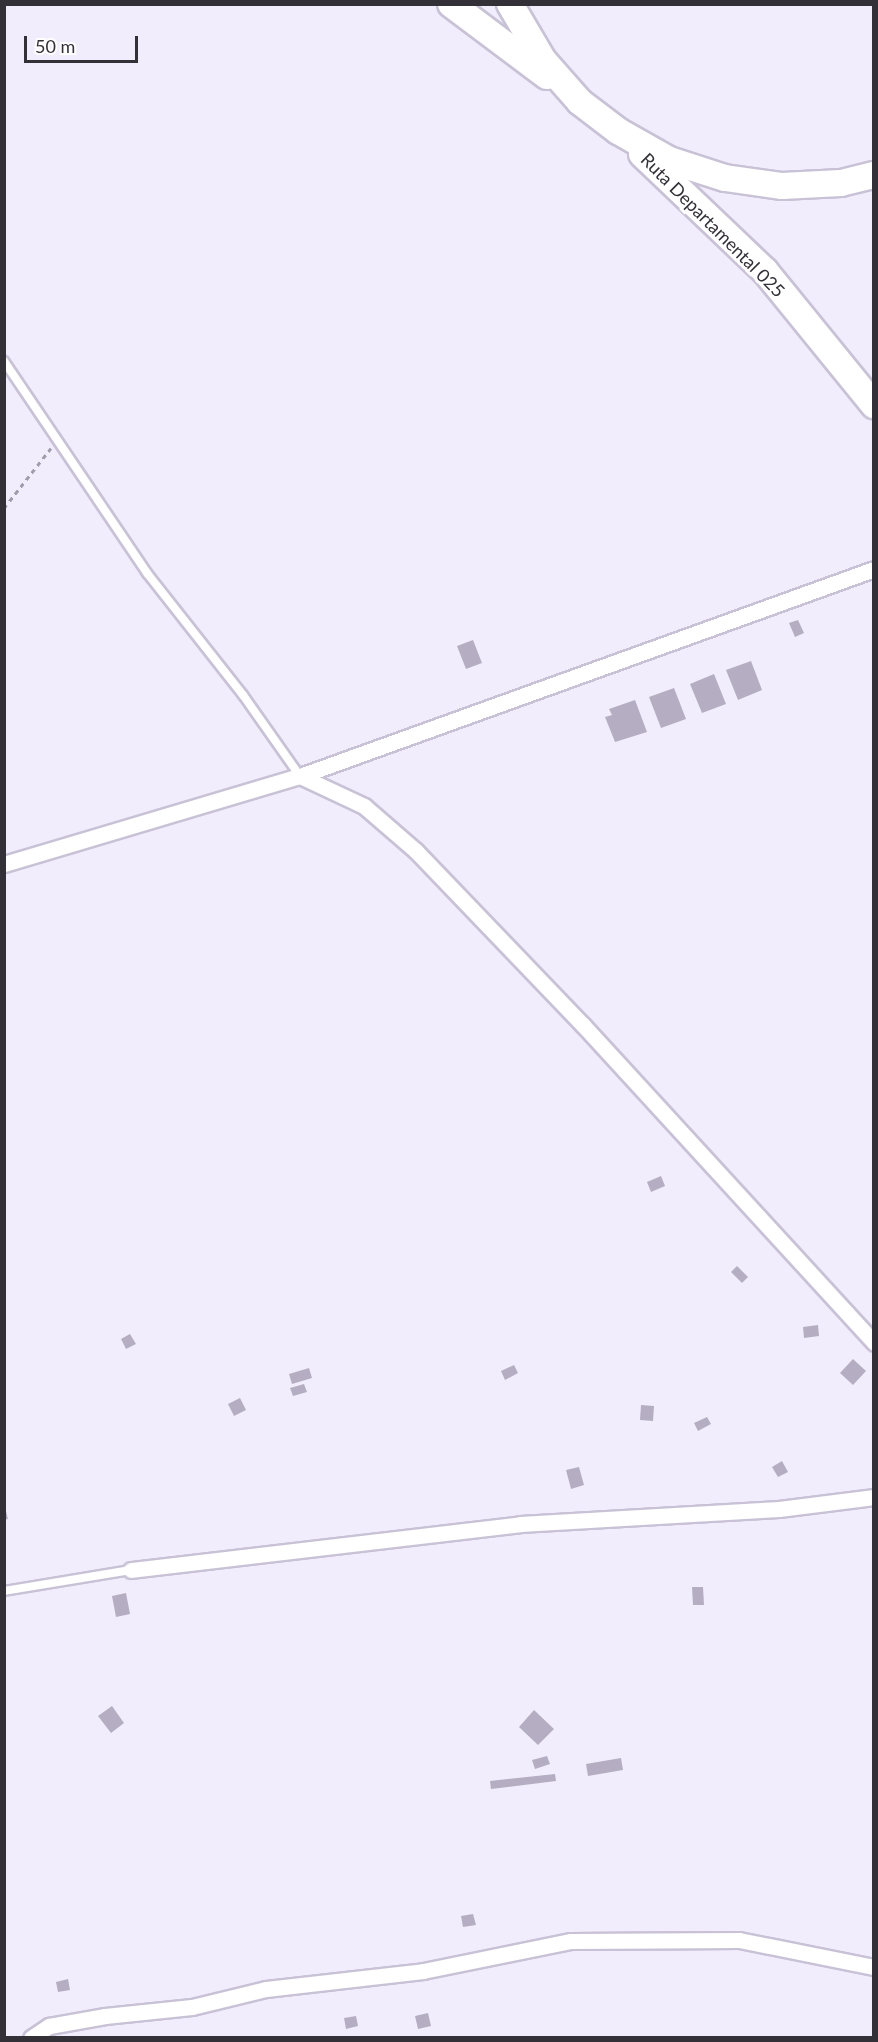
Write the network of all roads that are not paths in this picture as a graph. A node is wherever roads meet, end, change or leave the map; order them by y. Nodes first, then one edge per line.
1 (451, 4) edge
2 (510, 4) edge
3 (580, 102) junction
4 (618, 131) junction
5 (873, 175) edge
6 (4, 361) edge
7 (873, 405) edge
8 (873, 569) edge
9 (300, 776) junction
10 (4, 864) edge
11 (873, 1343) edge
12 (873, 1497) edge
13 (131, 1570) joint
14 (4, 1591) edge
15 (873, 1966) edge
16 (31, 2037) edge

1 - 3 highway
2 - 3 highway
3 - 4 highway
4 - 5 highway
4 - 7 highway, Ruta Departamental 025
6 - 9 lane
8 - 9 street
9 - 10 street
9 - 11 street
12 - 13 street
13 - 14 lane
15 - 16 street

